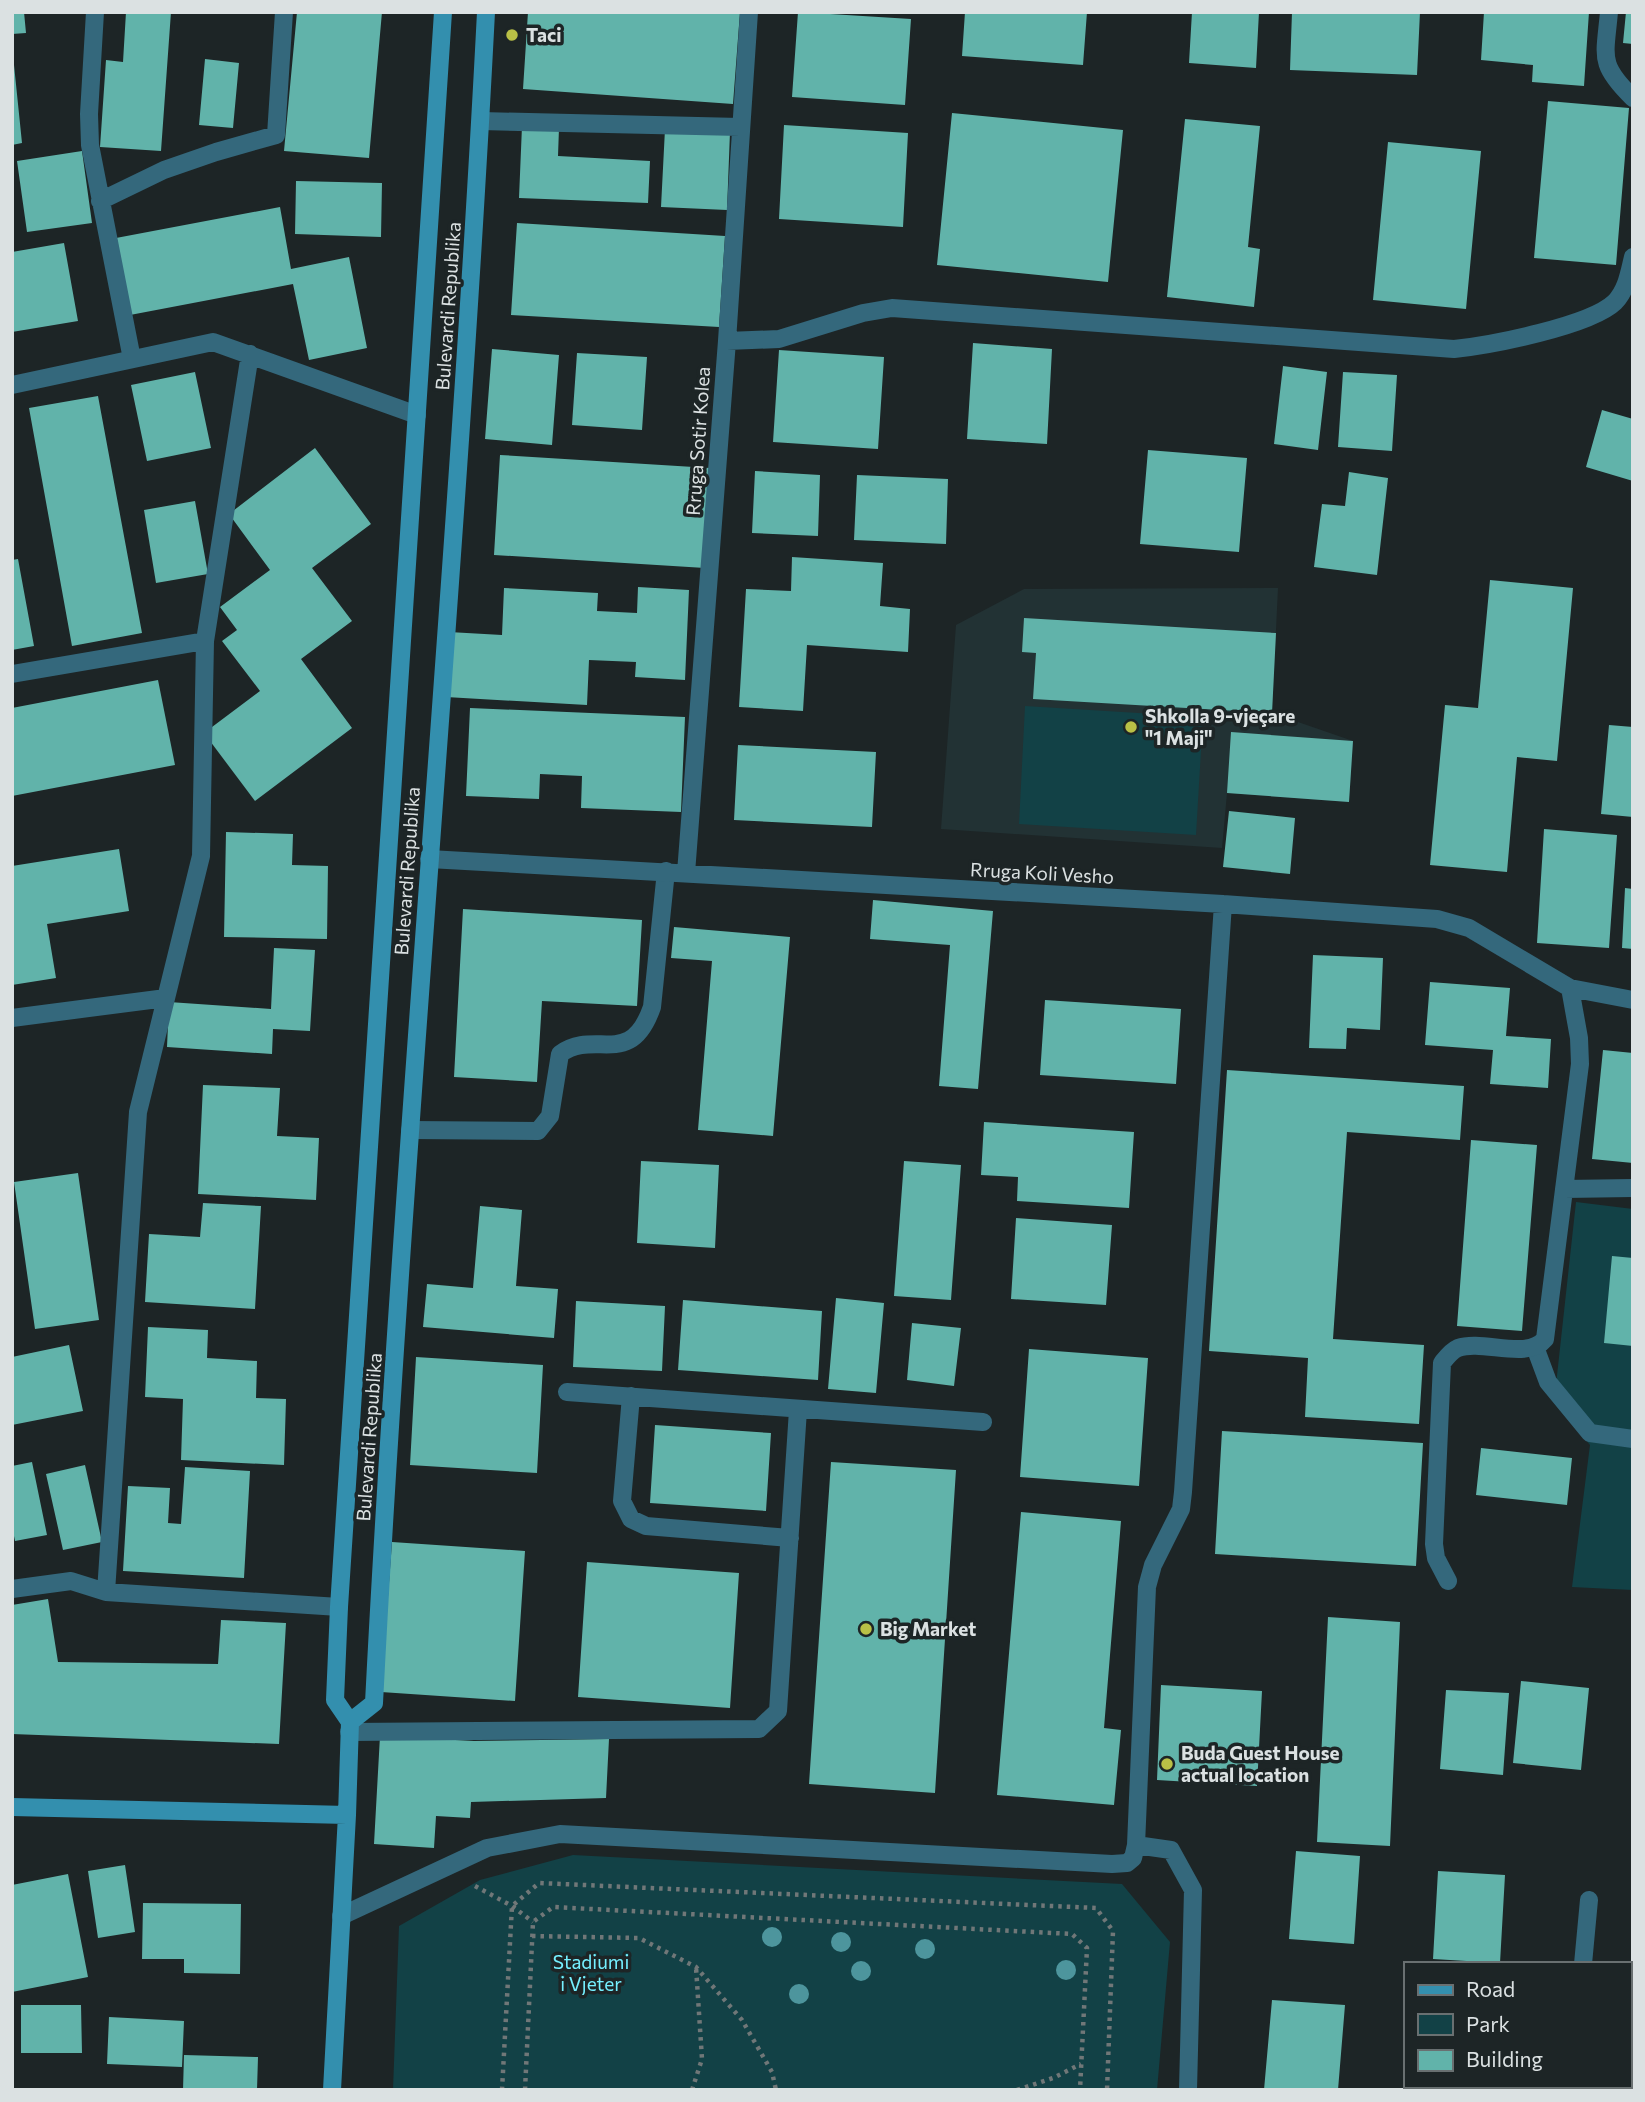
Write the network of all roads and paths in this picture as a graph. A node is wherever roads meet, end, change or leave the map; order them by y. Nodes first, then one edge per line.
1 (95, 12) edge
2 (284, 12) edge
3 (443, 12) edge
4 (486, 12) edge
5 (749, 12) edge
6 (1609, 12) edge
7 (1633, 98) edge
8 (481, 121) junction
9 (740, 127) junction
10 (100, 201) junction
11 (1633, 257) edge
12 (727, 341) junction
13 (250, 354) junction
14 (132, 359) junction
15 (12, 385) edge
16 (417, 415) junction
17 (205, 641) junction
18 (12, 674) edge
19 (429, 859) junction
20 (666, 871) junction
21 (686, 873) junction
22 (1223, 904) junction
23 (1570, 988) junction
24 (166, 998) junction
25 (1633, 1000) edge
26 (12, 1018) edge
27 (410, 1130) junction
28 (1633, 1188) edge
29 (1564, 1189) junction
30 (1535, 1347) junction
31 (567, 1392) dead end
32 (631, 1396) junction
33 (798, 1410) junction
34 (983, 1422) dead end
35 (1633, 1438) edge
36 (790, 1538) junction
37 (1448, 1581) dead end
38 (12, 1589) edge
39 (106, 1592) junction
40 (339, 1607) junction
41 (349, 1727) junction
42 (12, 1807) edge
43 (347, 1815) junction
44 (1136, 1845) junction
45 (444, 1867) junction
46 (1589, 1900) dead end
47 (512, 1906) junction
48 (341, 1916) junction
49 (533, 1922) junction
50 (532, 1936) junction
51 (1583, 1962) edge
52 (696, 1967) junction
53 (1082, 2064) junction
54 (332, 2090) edge
55 (502, 2090) edge
56 (525, 2090) edge
57 (692, 2090) edge
58 (776, 2090) edge
59 (1017, 2090) edge
60 (1080, 2090) edge
61 (1107, 2090) edge
62 (1188, 2090) edge

1 - 10 street
2 - 10 street
3 - 16 street, Bulevardi Republika
4 - 8 street, Bulevardi Republika
5 - 9 street, Rruga Sotir Kolea
6 - 7 street
8 - 9 street
8 - 19 street, Bulevardi Republika
9 - 12 street, Rruga Sotir Kolea
10 - 14 street
11 - 12 street
12 - 21 street, Rruga Sotir Kolea
13 - 14 street
13 - 16 street
13 - 17 street
14 - 15 street
16 - 40 street, Bulevardi Republika
17 - 18 street
17 - 24 street
19 - 20 street, Rruga Koli Vesho
19 - 27 street, Bulevardi Republika
20 - 21 street, Rruga Koli Vesho
20 - 27 street
21 - 22 street, Rruga Koli Vesho
22 - 23 street, Rruga Koli Vesho
22 - 44 street
23 - 25 street, Rruga Koli Vesho
23 - 29 street
24 - 26 street
24 - 39 street
27 - 41 street, Bulevardi Republika
28 - 29 street
29 - 30 street
30 - 35 street
30 - 37 street
31 - 32 street
32 - 33 street
32 - 36 street
33 - 34 street
33 - 36 street
36 - 41 street
38 - 39 street
39 - 40 street
40 - 41 street, Bulevardi Republika
41 - 43 street, Bulevardi Republika
42 - 43 street
43 - 48 street, Bulevardi Republika
44 - 45 street
44 - 62 street
45 - 47 path
45 - 48 street
46 - 51 street
47 - 49 path
47 - 55 path
47 - 61 path
48 - 54 street, Bulevardi Republika
49 - 50 path
49 - 53 path
50 - 52 path
50 - 56 path
52 - 57 path
52 - 58 path
53 - 59 path
53 - 60 path

